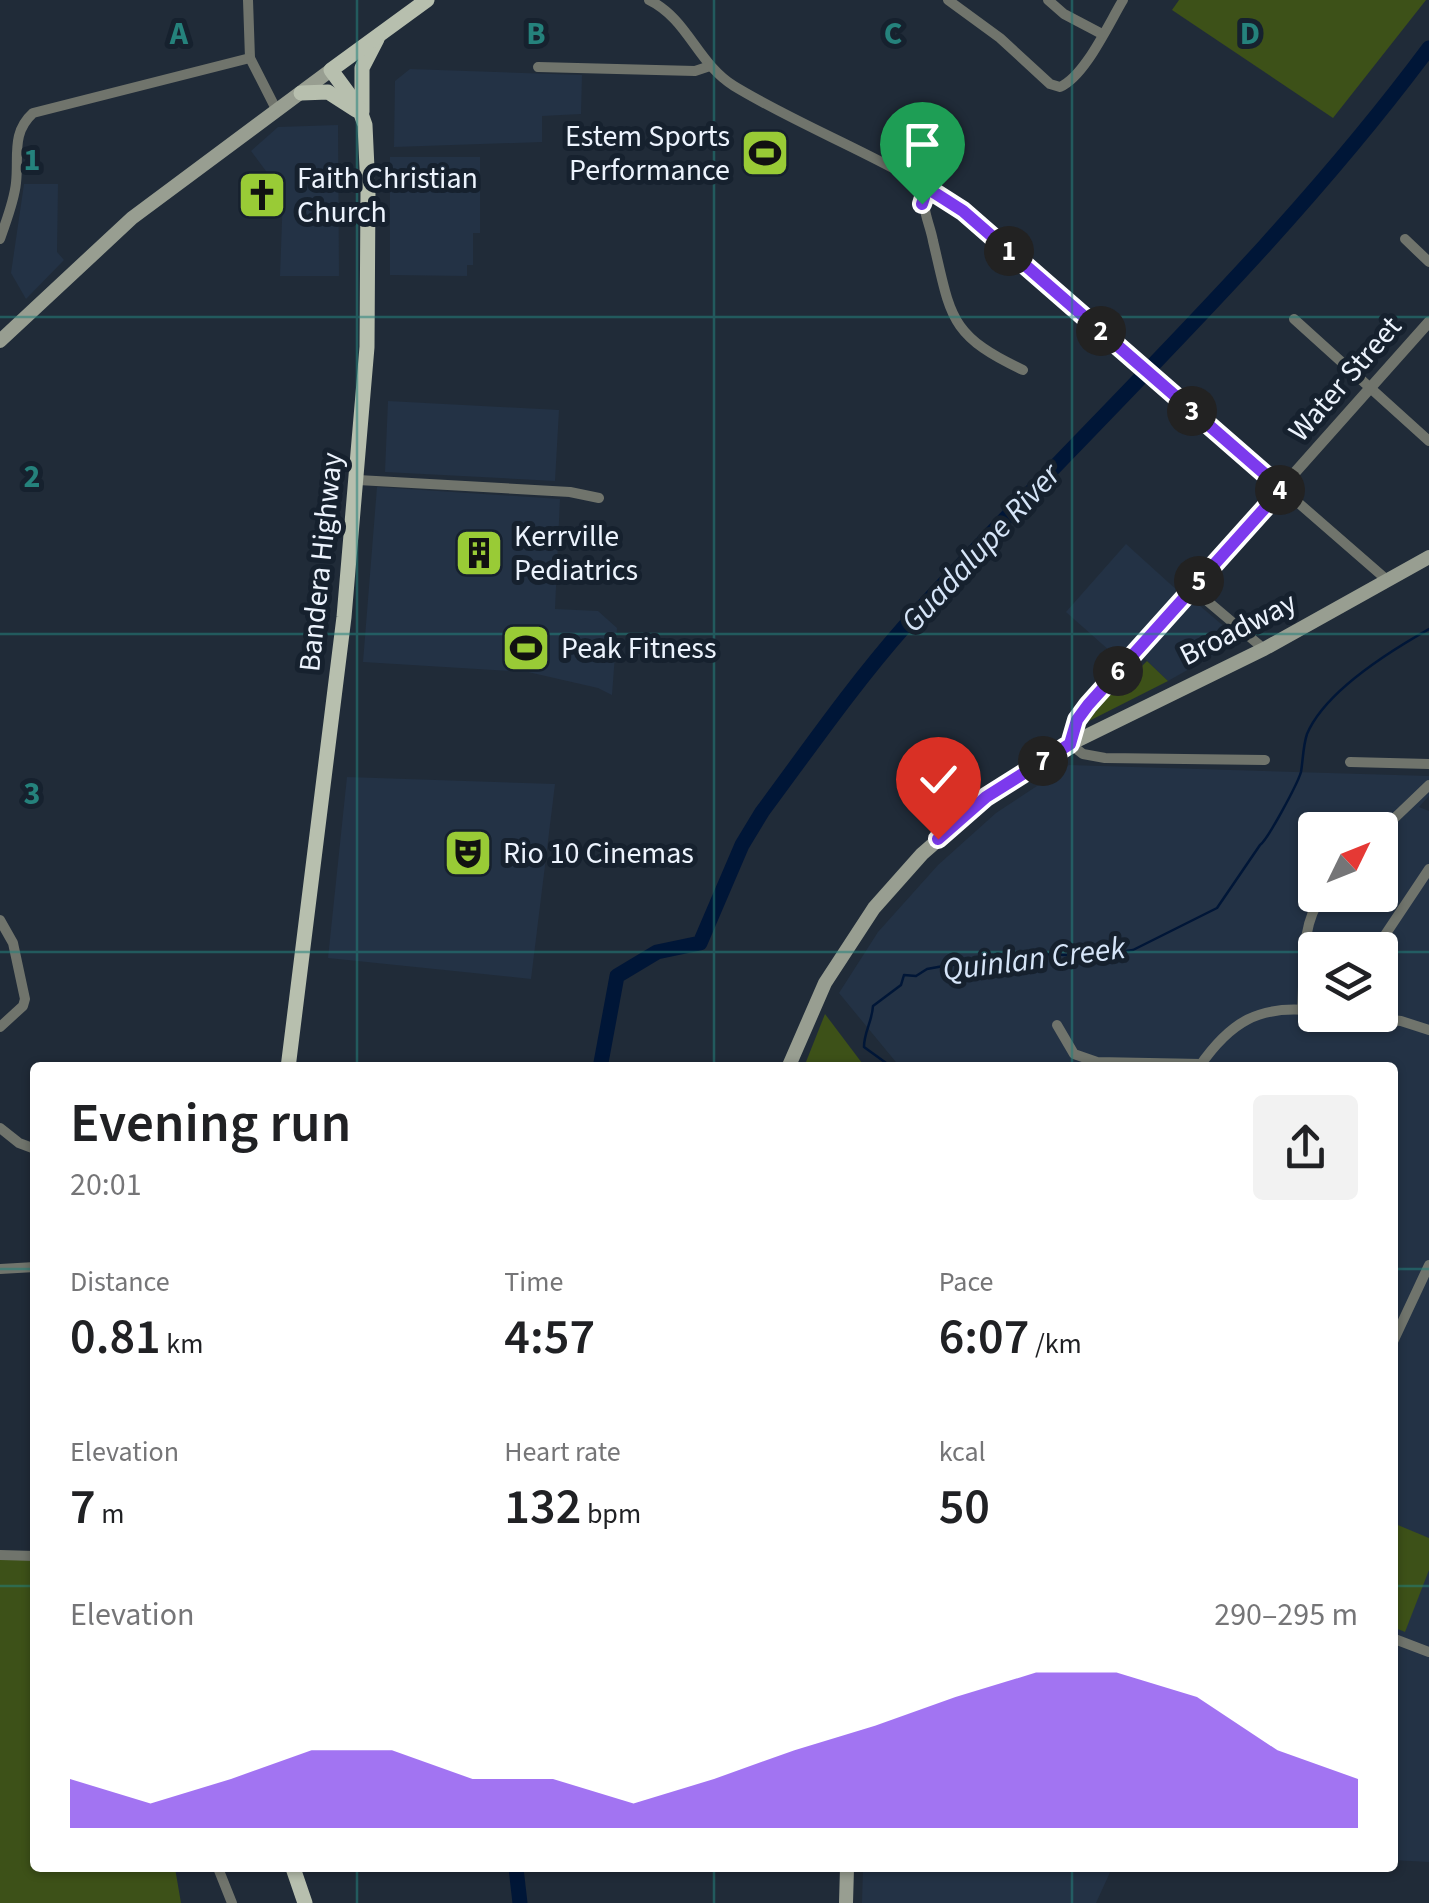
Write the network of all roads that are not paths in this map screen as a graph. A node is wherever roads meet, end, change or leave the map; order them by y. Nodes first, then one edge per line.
1 (248, 0) edge
2 (428, 0) edge
3 (649, 0) edge
4 (948, 0) edge
5 (1048, 0) edge
6 (1122, 0) edge
7 (974, 2) edge
8 (962, 9) junction
9 (1102, 34) junction
10 (378, 36) junction
11 (250, 58) junction
12 (710, 66) junction
13 (538, 67) dead end
14 (331, 70) junction
15 (301, 92) junction
16 (277, 110) junction
17 (362, 116) junction
18 (927, 188) junction
19 (1405, 239) dead end
20 (0, 240) edge
21 (1429, 262) edge
22 (1294, 319) dead end
23 (1429, 322) edge
24 (0, 341) edge
25 (1022, 370) dead end
26 (1370, 389) junction
27 (1429, 441) edge
28 (358, 480) junction
29 (1282, 489) junction
30 (598, 498) dead end
31 (1429, 557) edge
32 (1387, 580) junction
33 (1192, 588) junction
34 (1264, 649) junction
35 (1070, 744) junction
36 (1265, 760) dead end
37 (1350, 762) dead end
38 (1429, 764) edge
39 (1429, 785) edge
40 (1398, 815) edge
41 (1429, 869) edge
42 (0, 920) edge
43 (1387, 932) edge
44 (1298, 1010) edge
45 (1398, 1021) edge
46 (1057, 1025) dead end
47 (0, 1027) edge
48 (1429, 1030) edge
49 (289, 1062) edge
50 (790, 1062) edge
51 (1097, 1062) edge
52 (1203, 1062) edge
53 (0, 1129) edge
54 (30, 1146) edge
55 (1429, 1265) edge
56 (0, 1268) edge
57 (30, 1268) edge
58 (1398, 1331) edge
59 (0, 1555) edge
60 (30, 1556) edge
61 (1398, 1640) edge
62 (1429, 1652) edge
63 (220, 1872) edge
64 (294, 1872) edge
65 (847, 1872) edge
66 (232, 1903) edge
67 (305, 1903) edge
68 (846, 1903) edge

1 - 11 street
2 - 10 main road
3 - 12 street
4 - 8 street
5 - 9 street
6 - 9 street
7 - 8 street
8 - 9 street
10 - 14 main road
10 - 17 main road
11 - 16 street
11 - 20 street
12 - 13 street
12 - 18 street
14 - 15 main road
14 - 17 main road, Bandera Highway
15 - 16 main road
15 - 17 main road
16 - 24 main road
17 - 28 main road, Bandera Highway
18 - 25 street
18 - 29 street
19 - 21 street
22 - 26 street
23 - 26 street, Water Street
26 - 27 street
26 - 29 street, Water Street
28 - 30 street
28 - 49 main road, Bandera Highway
29 - 32 street
29 - 33 street, Water Street
31 - 32 main road, Broadway
32 - 34 main road, Broadway
33 - 34 street
33 - 35 street, Water Street
34 - 35 main road, Broadway
35 - 36 street
35 - 50 main road, Broadway
37 - 38 street
39 - 40 street
41 - 43 street
42 - 47 street
44 - 52 street
45 - 48 street
46 - 51 street
53 - 54 street
55 - 58 street
56 - 57 street
59 - 60 street
61 - 62 street
63 - 66 street
64 - 67 main road
65 - 68 main road

